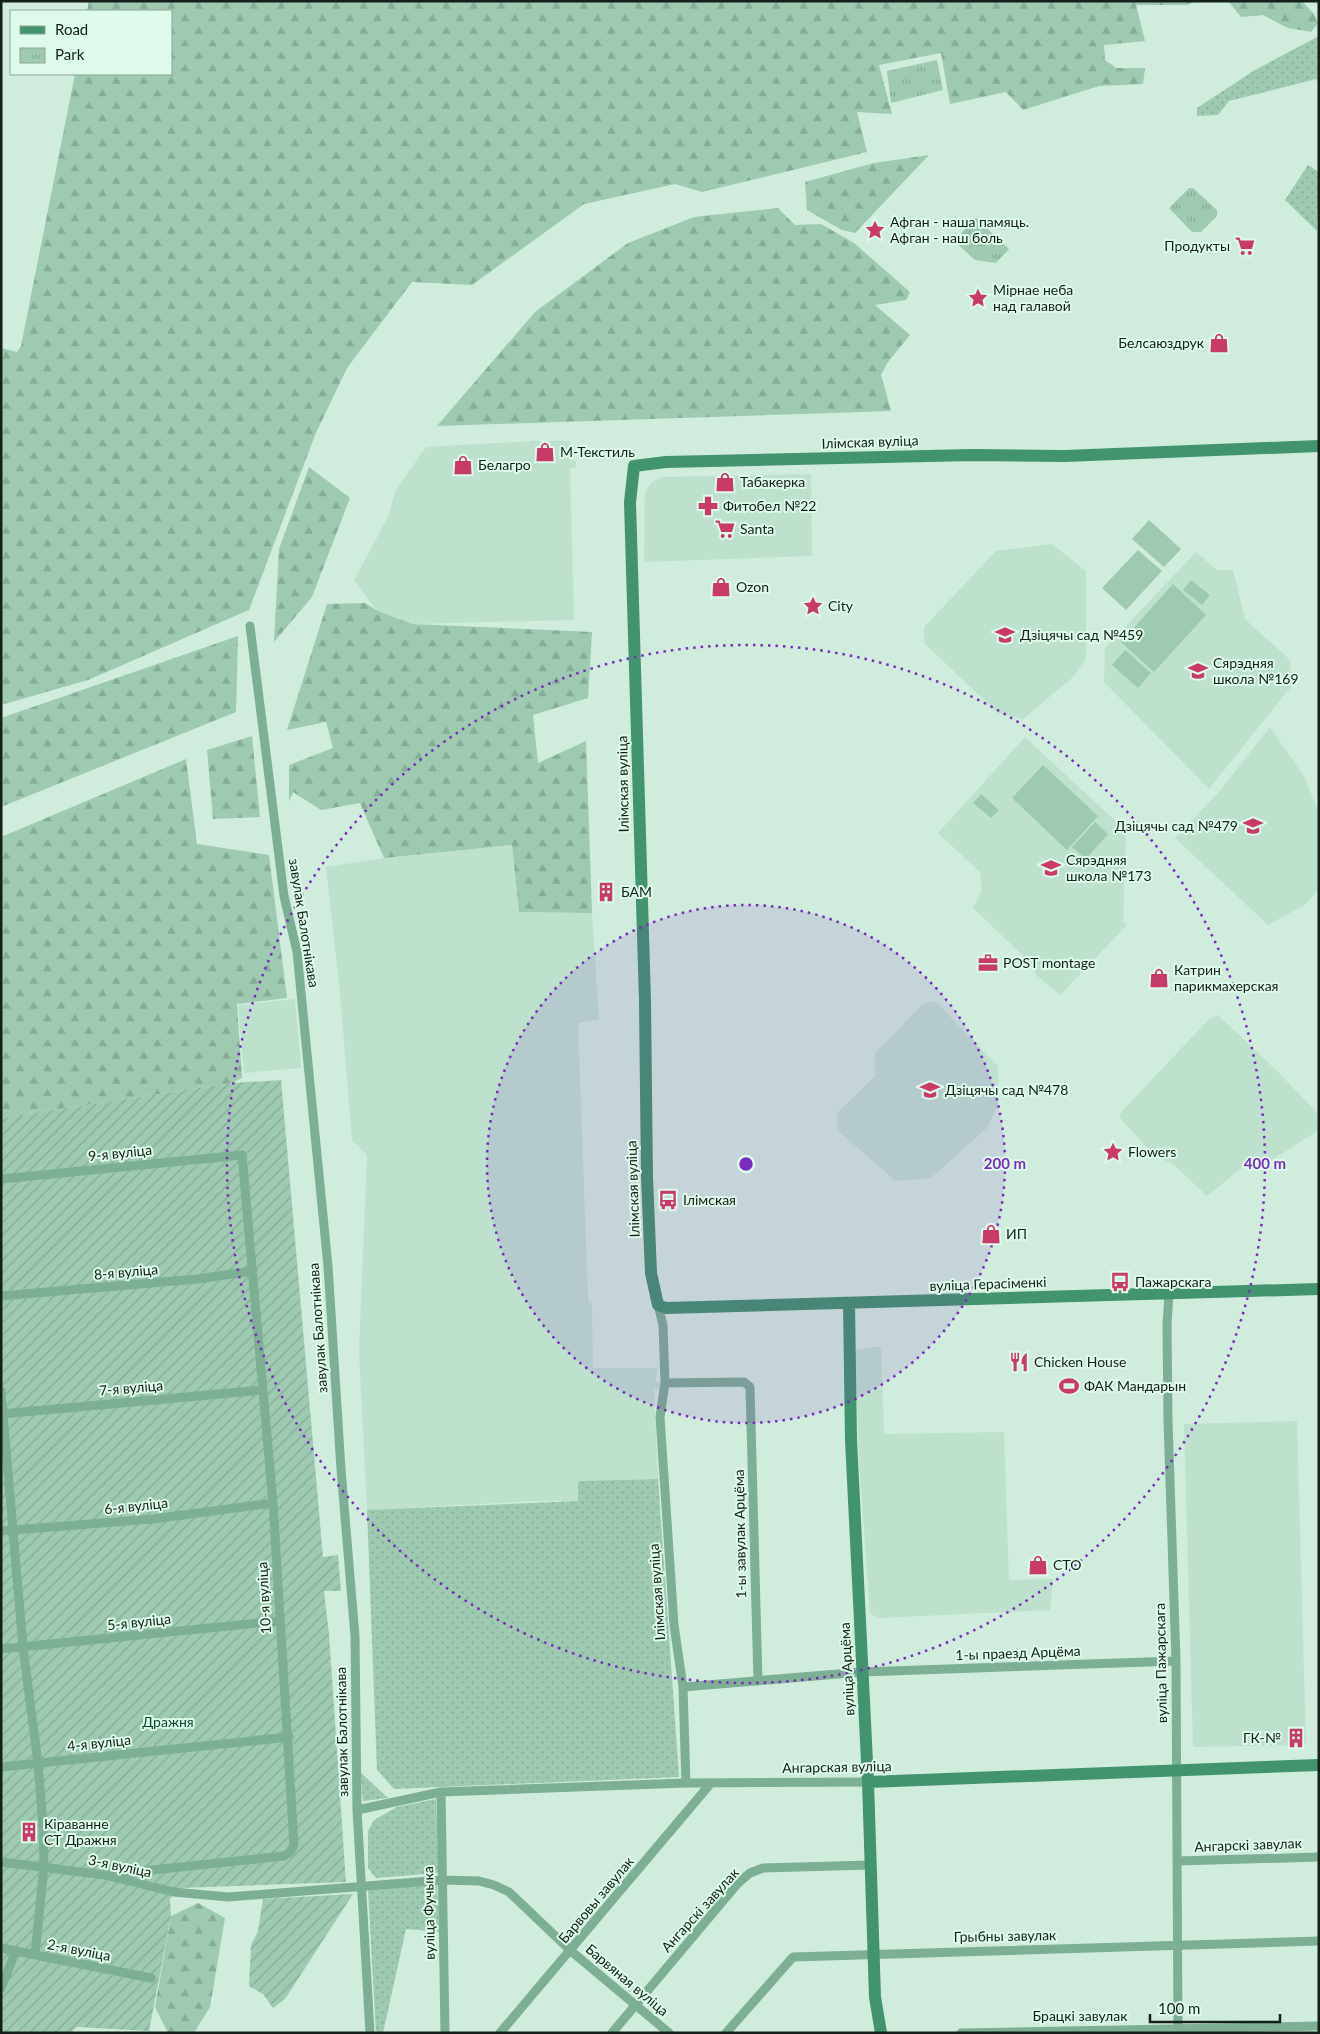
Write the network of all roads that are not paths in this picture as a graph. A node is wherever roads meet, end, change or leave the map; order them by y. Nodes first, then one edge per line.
1 (1319, 446) edge
2 (250, 626) dead end
3 (242, 1155) joint
4 (1, 1180) edge
5 (253, 1271) junction
6 (1319, 1290) edge
7 (1169, 1294) junction
8 (1, 1296) edge
9 (849, 1303) junction
10 (658, 1305) junction
11 (665, 1383) junction
12 (263, 1390) junction
13 (1, 1391) edge
14 (2, 1414) edge
15 (273, 1503) junction
16 (14, 1530) junction
17 (1, 1531) edge
18 (279, 1621) junction
19 (24, 1647) junction
20 (1, 1649) edge
21 (1176, 1660) junction
22 (862, 1672) junction
23 (758, 1681) junction
24 (683, 1687) junction
25 (289, 1736) junction
26 (38, 1764) junction
27 (1319, 1765) edge
28 (1, 1767) edge
29 (1177, 1770) junction
30 (868, 1782) junction
31 (686, 1783) junction
32 (711, 1783) junction
33 (441, 1792) junction
34 (357, 1810) junction
35 (1319, 1857) edge
36 (1177, 1861) junction
37 (1, 1862) edge
38 (870, 1865) junction
39 (44, 1866) junction
40 (105, 1875) junction
41 (442, 1880) junction
42 (361, 1887) junction
43 (1319, 1941) edge
44 (1179, 1945) junction
45 (1, 1948) edge
46 (16, 1950) junction
47 (571, 1951) junction
48 (874, 1953) junction
49 (36, 1955) junction
50 (151, 1978) dead end
51 (1, 1988) edge
52 (636, 2004) junction
53 (1319, 2026) edge
54 (1178, 2031) edge
55 (370, 2033) edge
56 (445, 2033) edge
57 (500, 2033) edge
58 (612, 2033) edge
59 (669, 2033) edge
60 (726, 2033) edge
61 (881, 2033) edge
62 (961, 2033) edge

1 - 10 street, Ілімская вуліца
2 - 34 street, завулак Балотнікава
3 - 4 street, 9-я вуліца
3 - 5 street, 10-я вуліца
5 - 8 street, 8-я вуліца
5 - 12 street, 10-я вуліца
6 - 7 street, вуліца Герасіменкі
7 - 9 street, вуліца Герасіменкі
7 - 21 street, вуліца Пажарскага
9 - 10 street, вуліца Герасіменкі
9 - 22 street, вуліца Арцёма
10 - 11 street, Ілімская вуліца
11 - 23 street, 1-ы завулак Арцёма
11 - 24 street, Ілімская вуліца
12 - 14 street, 7-я вуліца
12 - 15 street, 10-я вуліца
13 - 14 street
14 - 16 street
15 - 16 street, 6-я вуліца
15 - 18 street, 10-я вуліца
16 - 17 street, 6-я вуліца
16 - 19 street
18 - 19 street, 5-я вуліца
18 - 25 street, 10-я вуліца
19 - 20 street, 5-я вуліца
19 - 26 street
21 - 22 street, 1-ы праезд Арцёма
21 - 29 street, вуліца Пажарскага
22 - 23 street
22 - 30 street, вуліца Арцёма
23 - 24 street
24 - 31 street, Ілімская вуліца
25 - 26 street, 4-я вуліца
25 - 40 street, 10-я вуліца
26 - 28 street, 4-я вуліца
26 - 39 street
27 - 29 street, Ангарская вуліца
29 - 30 street, Ангарская вуліца
29 - 36 street, вуліца Пажарскага
30 - 32 street, Ангарская вуліца
30 - 38 street, вуліца Арцёма
31 - 32 street, Ангарская вуліца
31 - 33 street, Ангарская вуліца
32 - 47 street, Барвовы завулак
33 - 34 street, Ангарская вуліца
33 - 41 street, вуліца Фучыка
34 - 42 street, завулак Балотнікава
35 - 36 street, Ангарскі завулак
36 - 44 street, вуліца Пажарскага
37 - 39 street, 3-я вуліца
38 - 48 street, вуліца Арцёма
38 - 52 street, Ангарскі завулак
39 - 40 street, 3-я вуліца
39 - 49 street
40 - 42 street, 3-я вуліца
41 - 42 street, Барвяная вуліца
41 - 47 street, Барвяная вуліца
41 - 56 street, вуліца Фучыка
42 - 55 street, завулак Балотнікава
43 - 44 street, Грыбны завулак
44 - 48 street, Грыбны завулак
44 - 54 street, вуліца Пажарскага
45 - 46 street, 2-я вуліца
46 - 49 street, 2-я вуліца
46 - 51 street
47 - 52 street, Барвяная вуліца
47 - 57 street, Барвовы завулак
48 - 60 street, Грыбны завулак
48 - 61 street, вуліца Арцёма
49 - 50 street, 2-я вуліца
52 - 58 street, Ангарскі завулак
52 - 59 street, Барвяная вуліца
53 - 54 street, Брацкі завулак
54 - 62 street, Брацкі завулак

